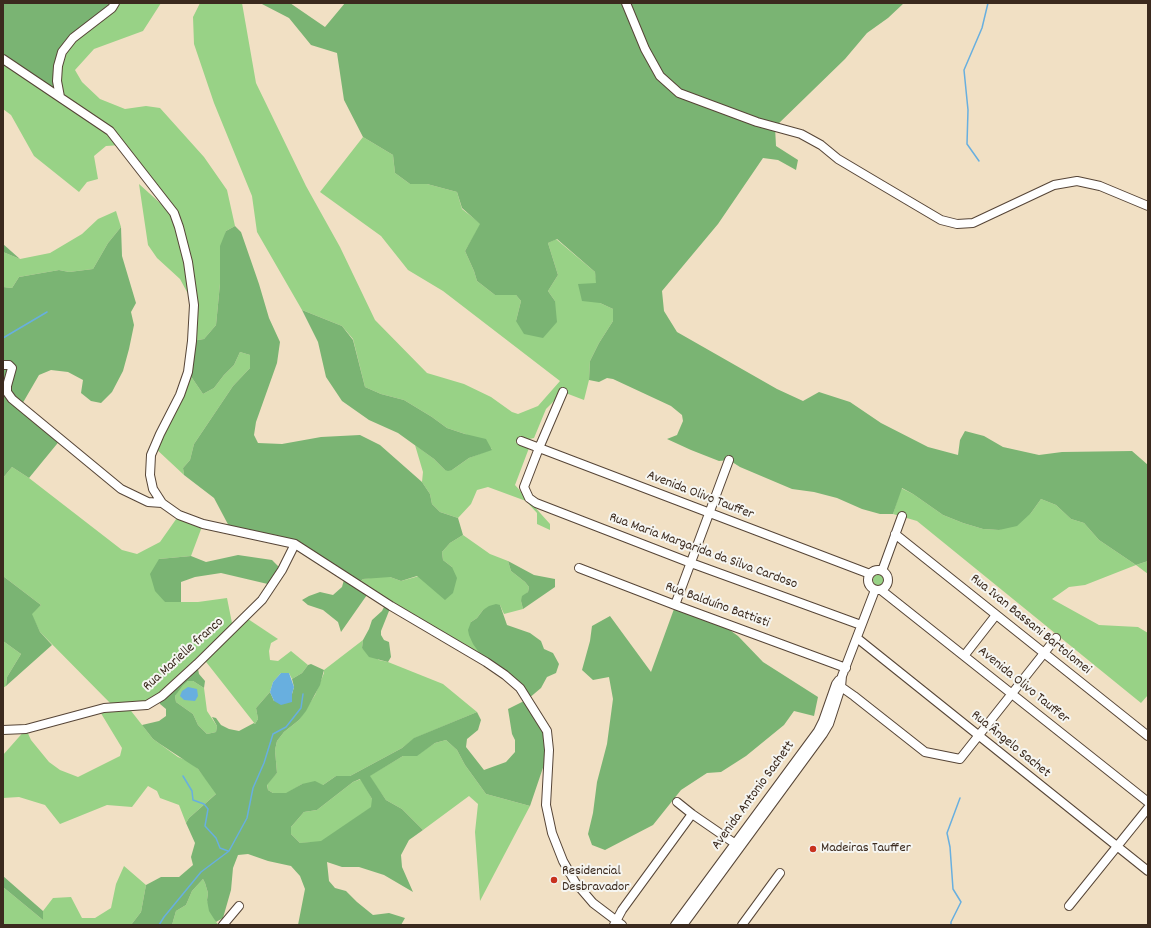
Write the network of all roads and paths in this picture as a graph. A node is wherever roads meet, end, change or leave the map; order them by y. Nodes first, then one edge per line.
1 (115, 3) edge
2 (626, 3) edge
3 (3, 59) edge
4 (60, 97) junction
5 (1148, 206) edge
6 (3, 365) edge
7 (563, 392) dead end
8 (521, 441) dead end
9 (539, 448) junction
10 (729, 460) dead end
11 (162, 503) junction
12 (710, 513) junction
13 (902, 516) dead end
14 (895, 534) junction
15 (295, 544) junction
16 (691, 563) junction
17 (579, 568) dead end
18 (882, 571) junction
19 (870, 574) junction
20 (878, 590) junction
21 (675, 605) junction
22 (996, 615) junction
23 (861, 625) junction
24 (857, 638) junction
25 (1056, 638) dead end
26 (1044, 653) junction
27 (964, 656) junction
28 (846, 668) junction
29 (839, 685) junction
30 (1011, 694) junction
31 (3, 730) edge
32 (978, 736) junction
33 (1148, 736) edge
34 (677, 802) dead end
35 (1148, 802) edge
36 (1148, 808) edge
37 (692, 814) junction
38 (738, 846) junction
39 (1118, 847) junction
40 (727, 860) junction
41 (1148, 871) edge
42 (780, 873) dead end
43 (239, 906) dead end
44 (1069, 906) dead end
45 (617, 924) edge
46 (223, 925) edge
47 (675, 925) edge
48 (683, 925) edge
49 (742, 925) edge

1 - 4 street
2 - 5 street
3 - 4 street
4 - 11 street
6 - 11 street
7 - 9 street
8 - 9 street, Avenida Olivo Tauffer
9 - 12 street, Avenida Olivo Tauffer
9 - 16 street, Rua Maria Margarida da Silva Cardoso
10 - 12 street
11 - 15 street
12 - 16 street
12 - 19 street, Avenida Olivo Tauffer
13 - 14 street
14 - 18 street
14 - 22 street, Rua Ivan Bassani Bartolomei
15 - 31 street, Rua Marielle franco
15 - 45 street
16 - 21 street
16 - 23 street, Rua Maria Margarida da Silva Cardoso
17 - 21 street, Rua Balduíno Battisti
18 - 19 street
18 - 20 street
19 - 20 street
20 - 23 street, Avenida Antonio Sachett
20 - 27 street, Avenida Olivo Tauffer
21 - 28 street, Rua Balduíno Battisti
22 - 26 street, Rua Ivan Bassani Bartolomei
22 - 27 street
23 - 24 street, Avenida Antonio Sachett
24 - 28 street, Avenida Antonio Sachett
24 - 32 street, Rua Ângelo Sachet
25 - 26 street
26 - 30 street
26 - 33 street, Rua Ivan Bassani Bartolomei
27 - 30 street, Avenida Olivo Tauffer
28 - 29 street, Avenida Antonio Sachett
29 - 32 street
29 - 38 street, Avenida Antonio Sachett
30 - 32 street
30 - 35 street, Avenida Olivo Tauffer
32 - 39 street, Rua Ângelo Sachet
34 - 37 street
36 - 39 street
37 - 38 street
37 - 45 street
38 - 40 street, Avenida Antonio Sachett
39 - 41 street, Rua Ângelo Sachet
39 - 44 street
40 - 47 street, Avenida Antonio Sachett
40 - 48 street, Avenida Antonio Sachett
42 - 49 street
43 - 46 street

